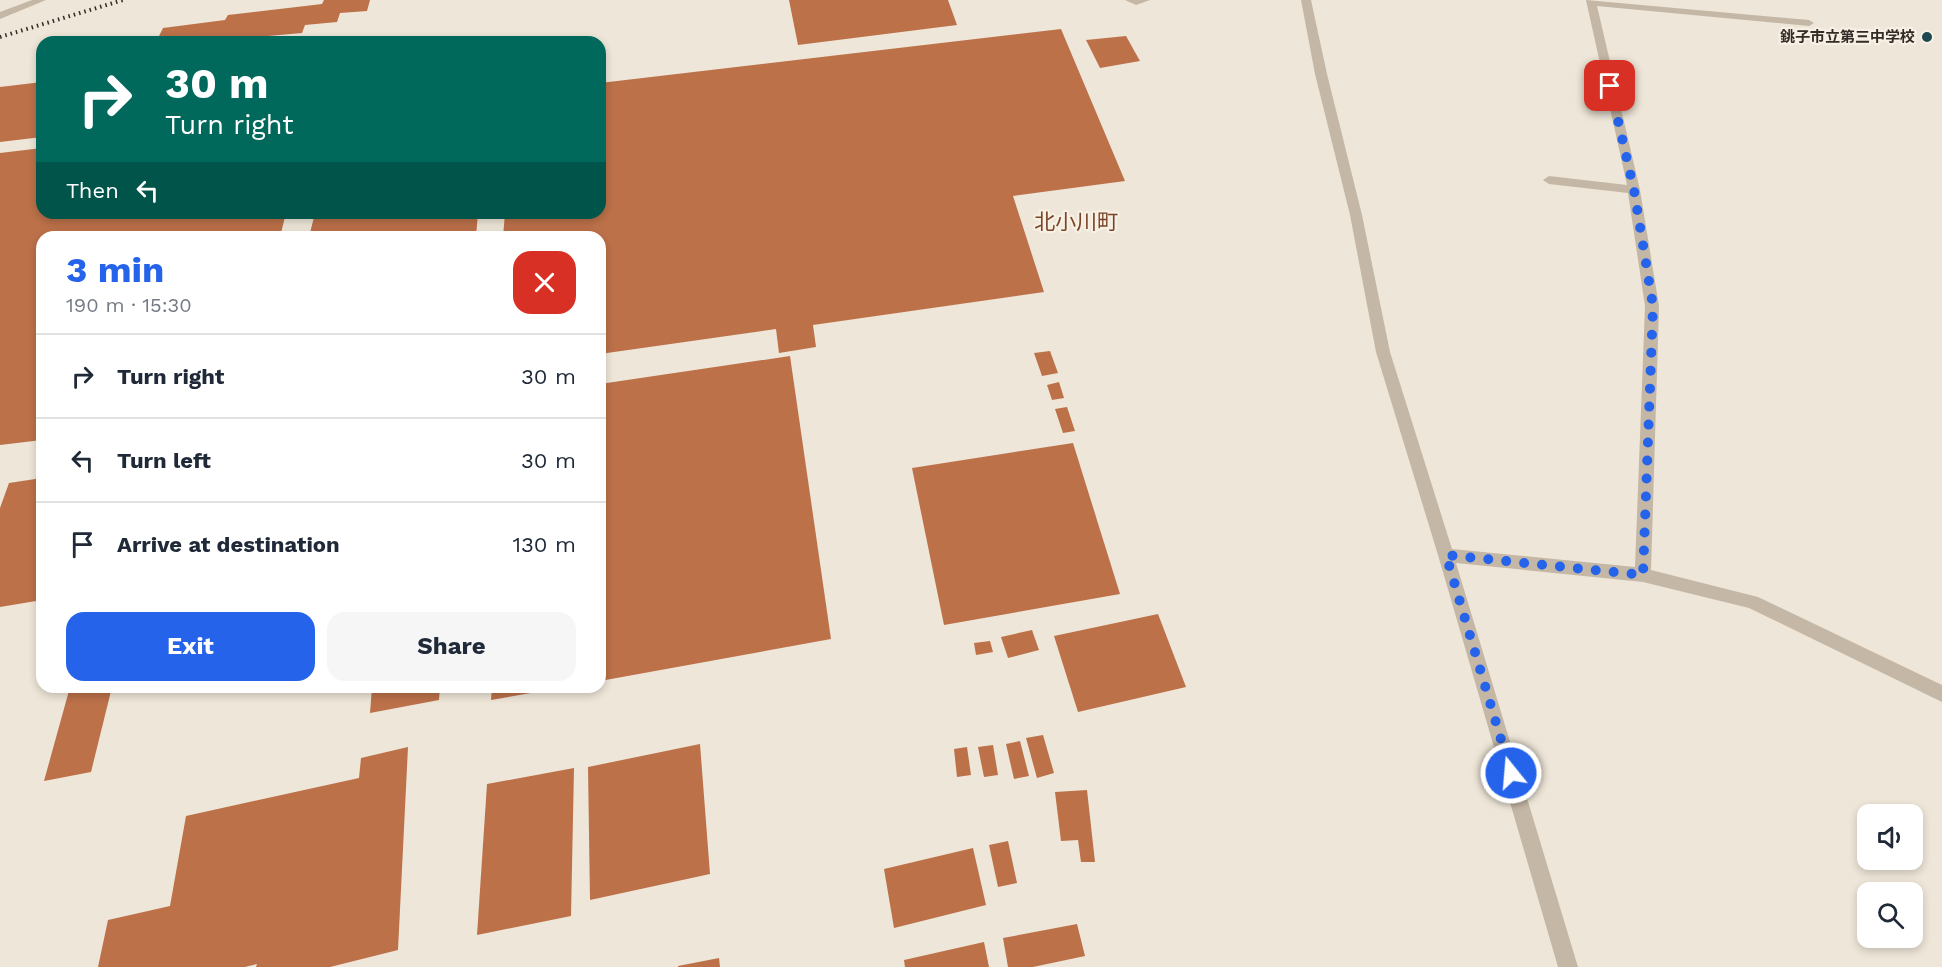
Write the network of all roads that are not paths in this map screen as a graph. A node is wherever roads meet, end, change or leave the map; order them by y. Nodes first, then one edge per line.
1 (41, 0) edge
2 (1130, 0) edge
3 (1145, 0) edge
4 (1306, 0) edge
5 (1591, 1) edge
6 (0, 16) edge
7 (1809, 23) dead end
8 (1549, 180) dead end
9 (1634, 190) junction
10 (1446, 555) junction
11 (1643, 575) junction
12 (1942, 693) edge
13 (1568, 967) edge

1 - 6 street
2 - 3 street
4 - 10 street
5 - 7 street
5 - 9 street
8 - 9 street
9 - 11 street
10 - 11 street
10 - 13 street
11 - 12 street

